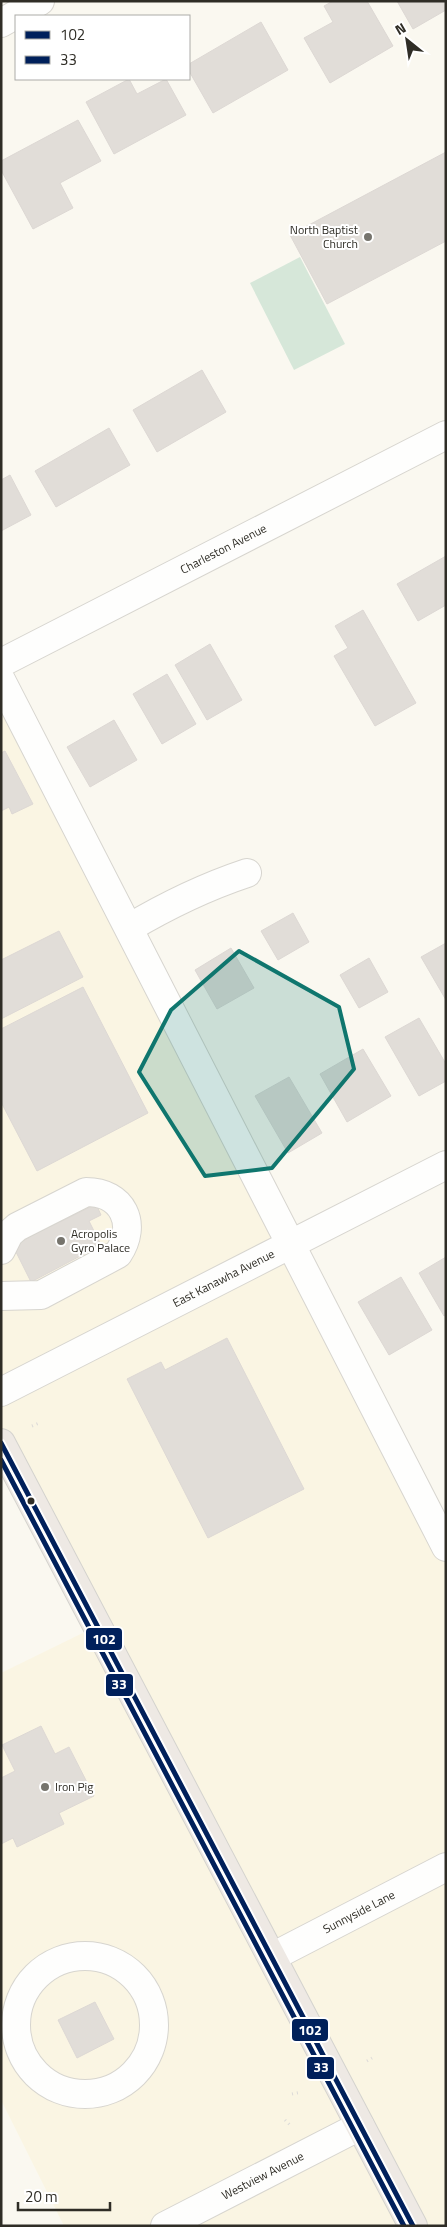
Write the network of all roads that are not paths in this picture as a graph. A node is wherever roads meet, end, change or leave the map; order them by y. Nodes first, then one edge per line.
1 (40, 1) edge
2 (15, 15) edge
3 (15, 15) edge
4 (1, 23) edge
5 (446, 435) edge
6 (1, 663) edge
7 (1, 680) edge
8 (247, 873) dead end
9 (129, 928) junction
10 (446, 1165) edge
11 (291, 1244) junction
12 (1, 1250) edge
13 (1, 1296) edge
14 (1, 1392) edge
15 (1, 1443) edge
16 (446, 1547) edge
17 (446, 1867) edge
18 (272, 1957) junction
19 (150, 2001) joint
20 (360, 2126) junction
21 (165, 2226) edge
22 (413, 2226) edge

1 - 3 street
2 - 4 street
5 - 6 street, Charleston Avenue
7 - 9 street
8 - 9 street
9 - 11 street
10 - 11 street, East Kanawha Avenue
11 - 14 street, East Kanawha Avenue
11 - 16 street
12 - 13 street
15 - 18 main road
17 - 18 street, Sunnyside Lane
18 - 20 main road
19 - 19 street
20 - 21 street, Westview Avenue
20 - 22 main road

